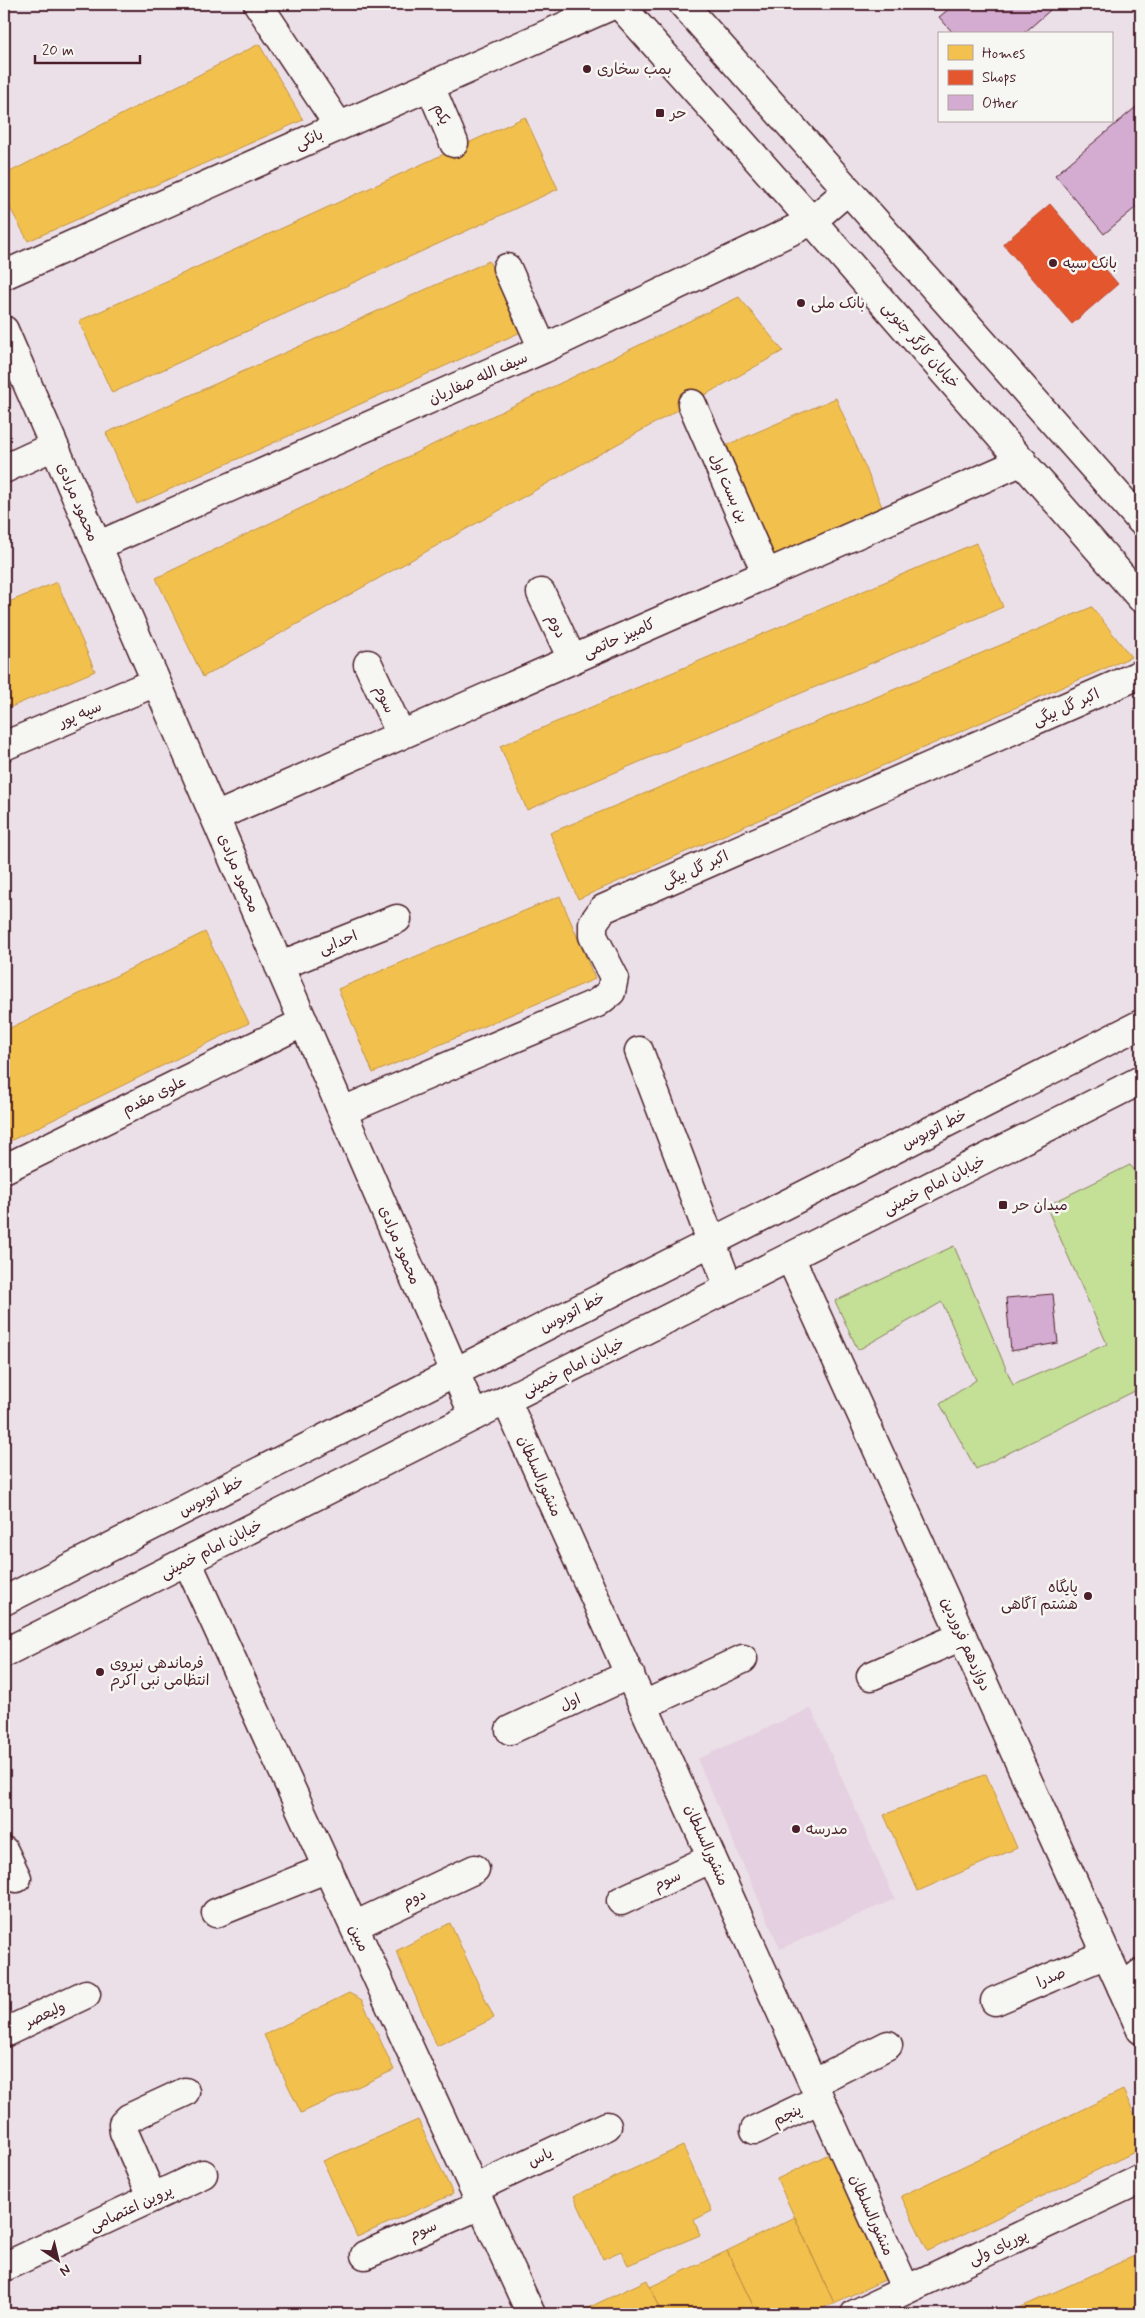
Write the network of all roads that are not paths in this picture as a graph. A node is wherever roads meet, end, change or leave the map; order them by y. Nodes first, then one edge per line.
1 (258, 4) edge
2 (615, 4) edge
3 (618, 4) edge
4 (683, 4) edge
5 (430, 86) junction
6 (338, 126) junction
7 (454, 143) dead end
8 (848, 190) junction
9 (812, 221) junction
10 (507, 268) dead end
11 (4, 275) edge
12 (4, 334) edge
13 (542, 349) junction
14 (692, 404) dead end
15 (54, 446) junction
16 (1023, 461) junction
17 (4, 469) edge
18 (1141, 521) edge
19 (97, 546) junction
20 (766, 573) junction
21 (541, 593) dead end
22 (1141, 598) edge
23 (572, 659) junction
24 (368, 664) dead end
25 (1141, 674) edge
26 (156, 682) junction
27 (401, 735) junction
28 (4, 746) edge
29 (215, 817) junction
30 (397, 919) dead end
31 (279, 966) junction
32 (304, 1022) junction
33 (1141, 1024) edge
34 (639, 1051) dead end
35 (1141, 1080) edge
36 (342, 1111) junction
37 (4, 1169) edge
38 (712, 1242) junction
39 (790, 1257) junction
40 (729, 1288) junction
41 (456, 1372) junction
42 (506, 1400) junction
43 (474, 1416) junction
44 (187, 1561) junction
45 (4, 1601) edge
46 (962, 1636) junction
47 (4, 1653) edge
48 (743, 1659) dead end
49 (630, 1674) junction
50 (870, 1676) dead end
51 (644, 1705) junction
52 (510, 1730) dead end
53 (4, 1851) edge
54 (712, 1858) junction
55 (328, 1868) junction
56 (474, 1869) dead end
57 (17, 1878) dead end
58 (621, 1901) dead end
59 (216, 1912) dead end
60 (354, 1926) junction
61 (1106, 1954) junction
62 (1132, 1981) edge
63 (86, 1994) dead end
64 (995, 2001) dead end
65 (1141, 2030) edge
66 (4, 2032) edge
67 (888, 2046) dead end
68 (817, 2091) junction
69 (185, 2092) dead end
70 (607, 2126) dead end
71 (755, 2130) dead end
72 (203, 2174) dead end
73 (1141, 2179) edge
74 (152, 2197) junction
75 (478, 2197) junction
76 (365, 2255) dead end
77 (4, 2267) edge
78 (906, 2290) junction
79 (531, 2314) edge
80 (855, 2314) edge

1 - 6 street
2 - 5 street, بانکی
3 - 9 street, خیابان کارگر جنوبی
4 - 8 street
5 - 6 street, بانکی
5 - 7 street, یکم
6 - 11 street, بانکی
8 - 9 street, سیف الله صفاریان
8 - 18 street
9 - 13 street, سیف الله صفاریان
9 - 16 street, خیابان کارگر جنوبی
10 - 13 street
12 - 15 street, محمود مرادی
13 - 19 street, سیف الله صفاریان
14 - 20 street, بن بست اول
15 - 17 street
15 - 19 street, محمود مرادی
16 - 20 street, کامبیز حاتمی
16 - 22 street, خیابان کارگر جنوبی
19 - 26 street, محمود مرادی
20 - 23 street, کامبیز حاتمی
21 - 23 street, دوم
23 - 27 street, کامبیز حاتمی
24 - 27 street, سوم
25 - 36 street, اکبر گل بیگی
26 - 28 street, سپه پور
26 - 29 street, محمود مرادی
27 - 29 street, کامبیز حاتمی
29 - 31 street, محمود مرادی
30 - 31 street, احدایی
31 - 32 street, محمود مرادی
32 - 36 street, محمود مرادی
32 - 37 street, علوی مقدم
33 - 38 street, خط اتوبوس
34 - 38 street
35 - 39 street, خیابان امام خمینی
36 - 41 street, محمود مرادی
38 - 40 street
38 - 41 street, خط اتوبوس
39 - 40 street, خیابان امام خمینی
39 - 46 street, دوازدهم فروردین
40 - 42 street, خیابان امام خمینی
41 - 43 street, محمود مرادی
41 - 45 street, خط اتوبوس
42 - 43 street, خیابان امام خمینی
42 - 49 street, منشورالسلطان
43 - 44 street, خیابان امام خمینی
44 - 47 street, خیابان امام خمینی
44 - 55 street, مبین
46 - 50 street
46 - 61 street, دوازدهم فروردین
48 - 51 street
49 - 51 street, منشورالسلطان
49 - 52 street, اول
51 - 54 street, منشورالسلطان
53 - 57 street
54 - 58 street, سوم
54 - 68 street, منشورالسلطان
55 - 59 street
55 - 60 street, مبین
56 - 60 street, دوم
60 - 75 street, مبین
61 - 62 street, دوازدهم فروردین
61 - 64 street, صدرا
62 - 65 street, دوازدهم فروردین
63 - 66 street, ولیعصر
67 - 68 street
68 - 71 street, پنجم
68 - 78 street, منشورالسلطان
69 - 74 street
70 - 75 street, یاس
72 - 74 street, پروین اعتصامی
73 - 78 street, پوریای ولی
74 - 77 street, پروین اعتصامی
75 - 76 street, سوم
75 - 79 street, مبین
78 - 80 street, پوریای ولی

